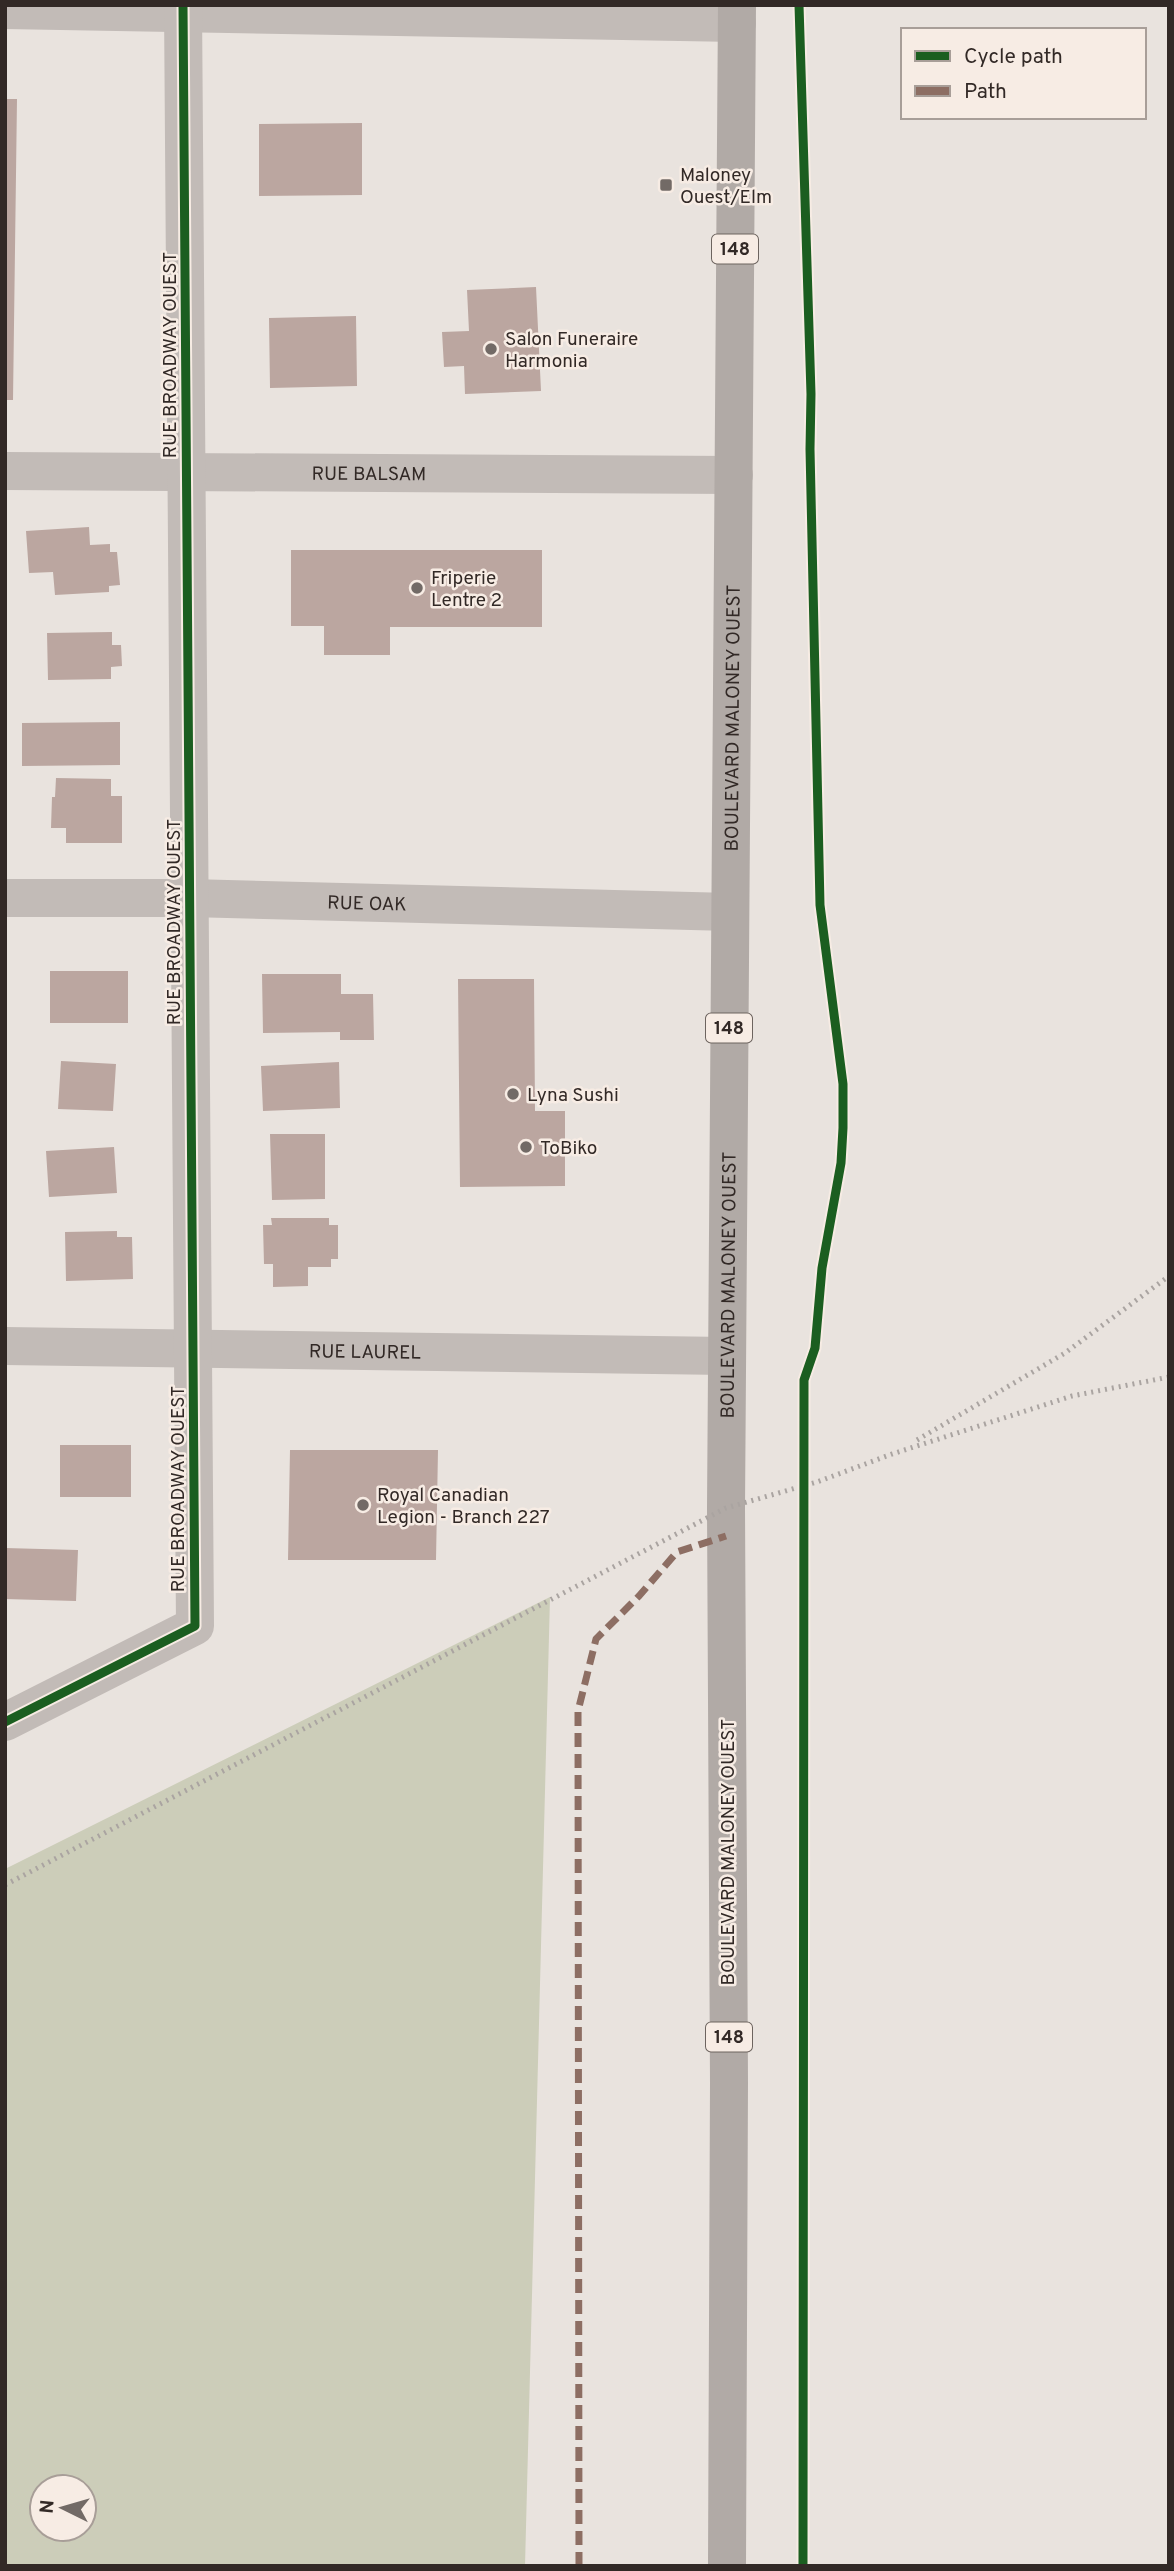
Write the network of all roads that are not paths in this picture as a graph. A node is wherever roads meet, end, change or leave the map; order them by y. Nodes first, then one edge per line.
1 (183, 8) edge
2 (5, 10) edge
3 (737, 14) edge
4 (5, 471) edge
5 (187, 473) junction
6 (734, 475) junction
7 (5, 898) edge
8 (189, 898) junction
9 (730, 912) junction
10 (5, 1346) edge
11 (194, 1348) junction
12 (727, 1356) junction
13 (5, 1722) edge
14 (727, 2566) edge

1 - 2 street
1 - 3 street
1 - 5 street, RUE BROADWAY OUEST
3 - 6 main road, BOULEVARD MALONEY OUEST / 148
4 - 5 street, RUE BALSAM
5 - 6 street, RUE BALSAM
5 - 8 street, RUE BROADWAY OUEST
6 - 9 main road, BOULEVARD MALONEY OUEST / 148
7 - 8 street, RUE OAK
8 - 9 street, RUE OAK
8 - 11 street, RUE BROADWAY OUEST
9 - 12 main road, BOULEVARD MALONEY OUEST / 148
10 - 11 street, RUE LAUREL
11 - 12 street, RUE LAUREL
11 - 13 street, RUE BROADWAY OUEST
12 - 14 main road, BOULEVARD MALONEY OUEST / 148

